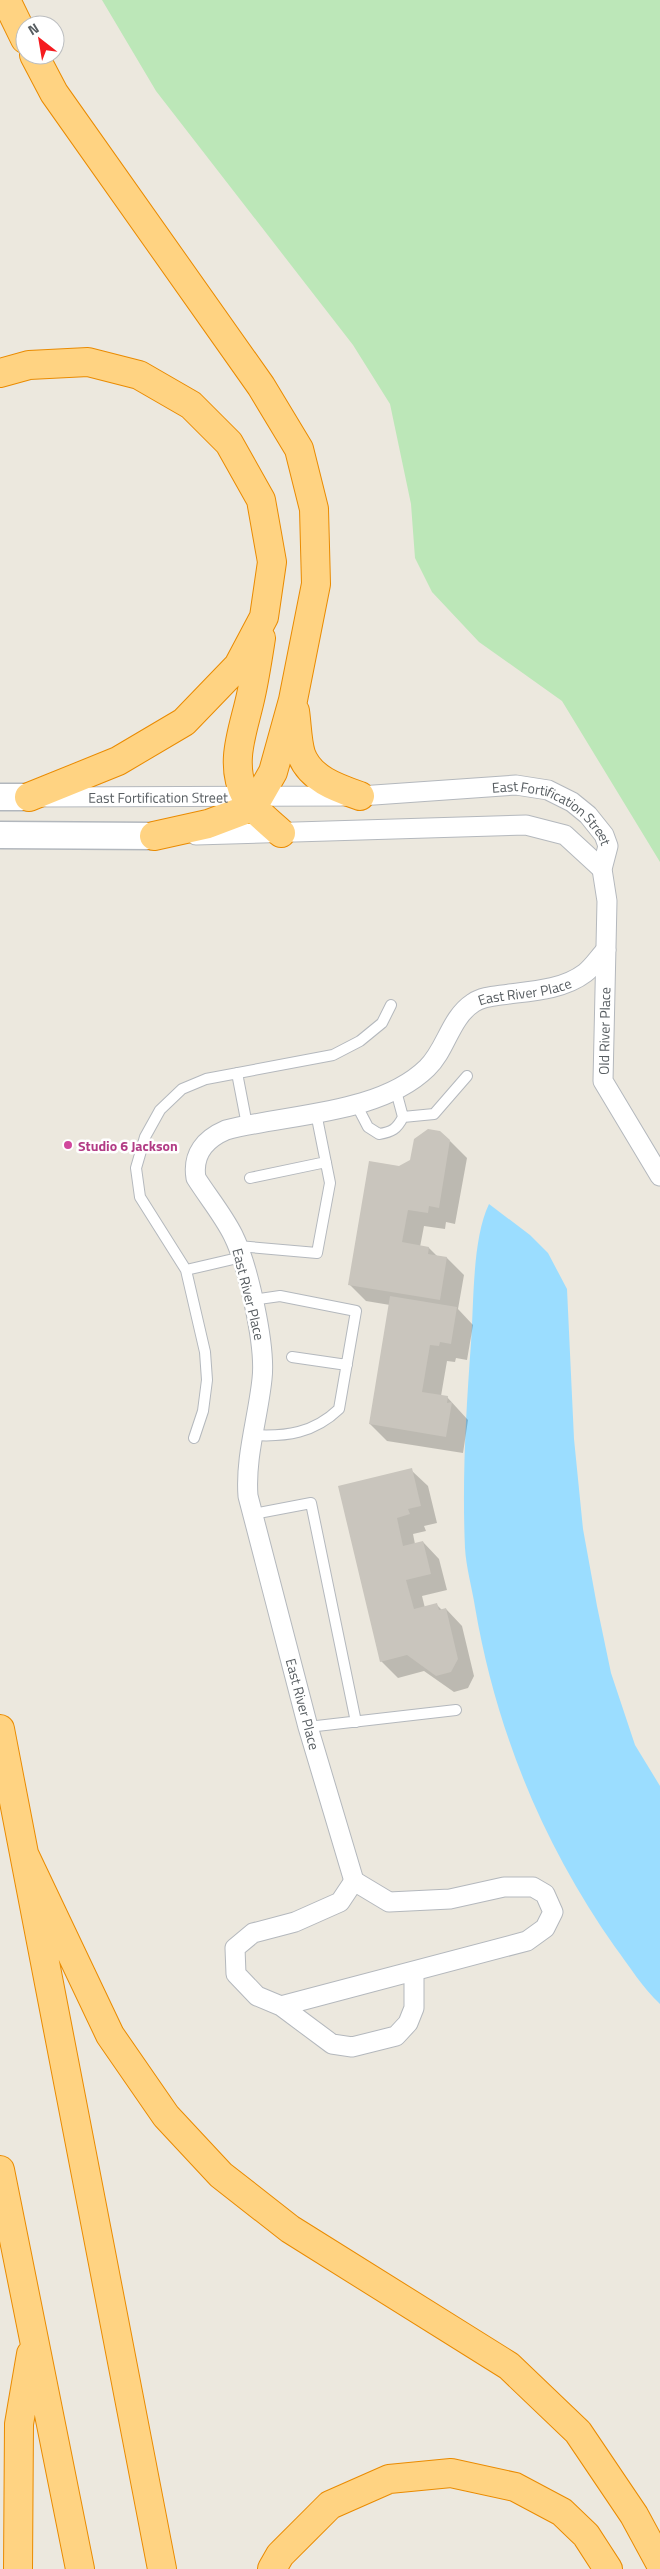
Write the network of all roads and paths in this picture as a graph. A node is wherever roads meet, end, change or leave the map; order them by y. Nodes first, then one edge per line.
1 (6, 0) edge
2 (15, 18) edge
3 (39, 65) edge
4 (0, 373) edge
5 (264, 617) junction
6 (294, 700) junction
7 (360, 796) junction
8 (0, 797) edge
9 (29, 797) junction
10 (253, 799) junction
11 (281, 833) junction
12 (0, 835) edge
13 (154, 836) junction
14 (602, 869) junction
15 (606, 950) junction
16 (391, 1005) dead end
17 (237, 1073) junction
18 (467, 1076) dead end
19 (396, 1091) junction
20 (356, 1104) junction
21 (316, 1112) junction
22 (403, 1117) junction
23 (247, 1125) junction
24 (326, 1162) junction
25 (660, 1176) edge
26 (250, 1178) dead end
27 (240, 1251) junction
28 (186, 1270) junction
29 (252, 1300) junction
30 (292, 1357) dead end
31 (347, 1365) junction
32 (253, 1435) junction
33 (194, 1438) dead end
34 (253, 1514) junction
35 (456, 1710) dead end
36 (356, 1722) junction
37 (308, 1727) junction
38 (0, 1728) edge
39 (24, 1856) junction
40 (354, 1881) junction
41 (414, 1972) junction
42 (281, 2006) junction
43 (0, 2170) edge
44 (34, 2338) junction
45 (660, 2563) edge
46 (18, 2569) edge
47 (80, 2569) edge
48 (162, 2569) edge
49 (272, 2569) edge
50 (608, 2569) edge

1 - 2 highway
3 - 6 highway
4 - 5 highway
5 - 9 highway
5 - 10 highway
6 - 7 highway
6 - 10 highway
7 - 10 street, East Fortification Street
7 - 14 street, East Fortification Street
8 - 9 street, East Fortification Street
9 - 10 street, East Fortification Street
10 - 11 highway
10 - 13 highway
11 - 13 street, East Fortification Street
11 - 14 street, East Fortification Street
12 - 13 street, East Fortification Street
14 - 15 street, Old River Place
15 - 19 street, East River Place
15 - 25 street, Old River Place
16 - 17 lane
17 - 23 lane
17 - 28 lane
18 - 22 lane
19 - 20 street, East River Place
19 - 22 lane
20 - 21 street, East River Place
20 - 22 lane
21 - 23 street, East River Place
21 - 24 lane
23 - 27 street, East River Place
24 - 26 lane
24 - 27 lane
27 - 28 lane
27 - 29 street, East River Place
28 - 33 lane
29 - 31 lane
29 - 32 street, East River Place
30 - 31 lane
31 - 32 lane
32 - 34 street, East River Place
34 - 36 lane
34 - 37 street, East River Place
35 - 36 lane
36 - 37 lane
37 - 40 street, East River Place
38 - 39 highway
39 - 45 highway
39 - 48 highway
40 - 41 street
40 - 42 street
41 - 42 street
41 - 42 street
43 - 44 highway
44 - 46 highway
44 - 47 highway
49 - 50 highway

